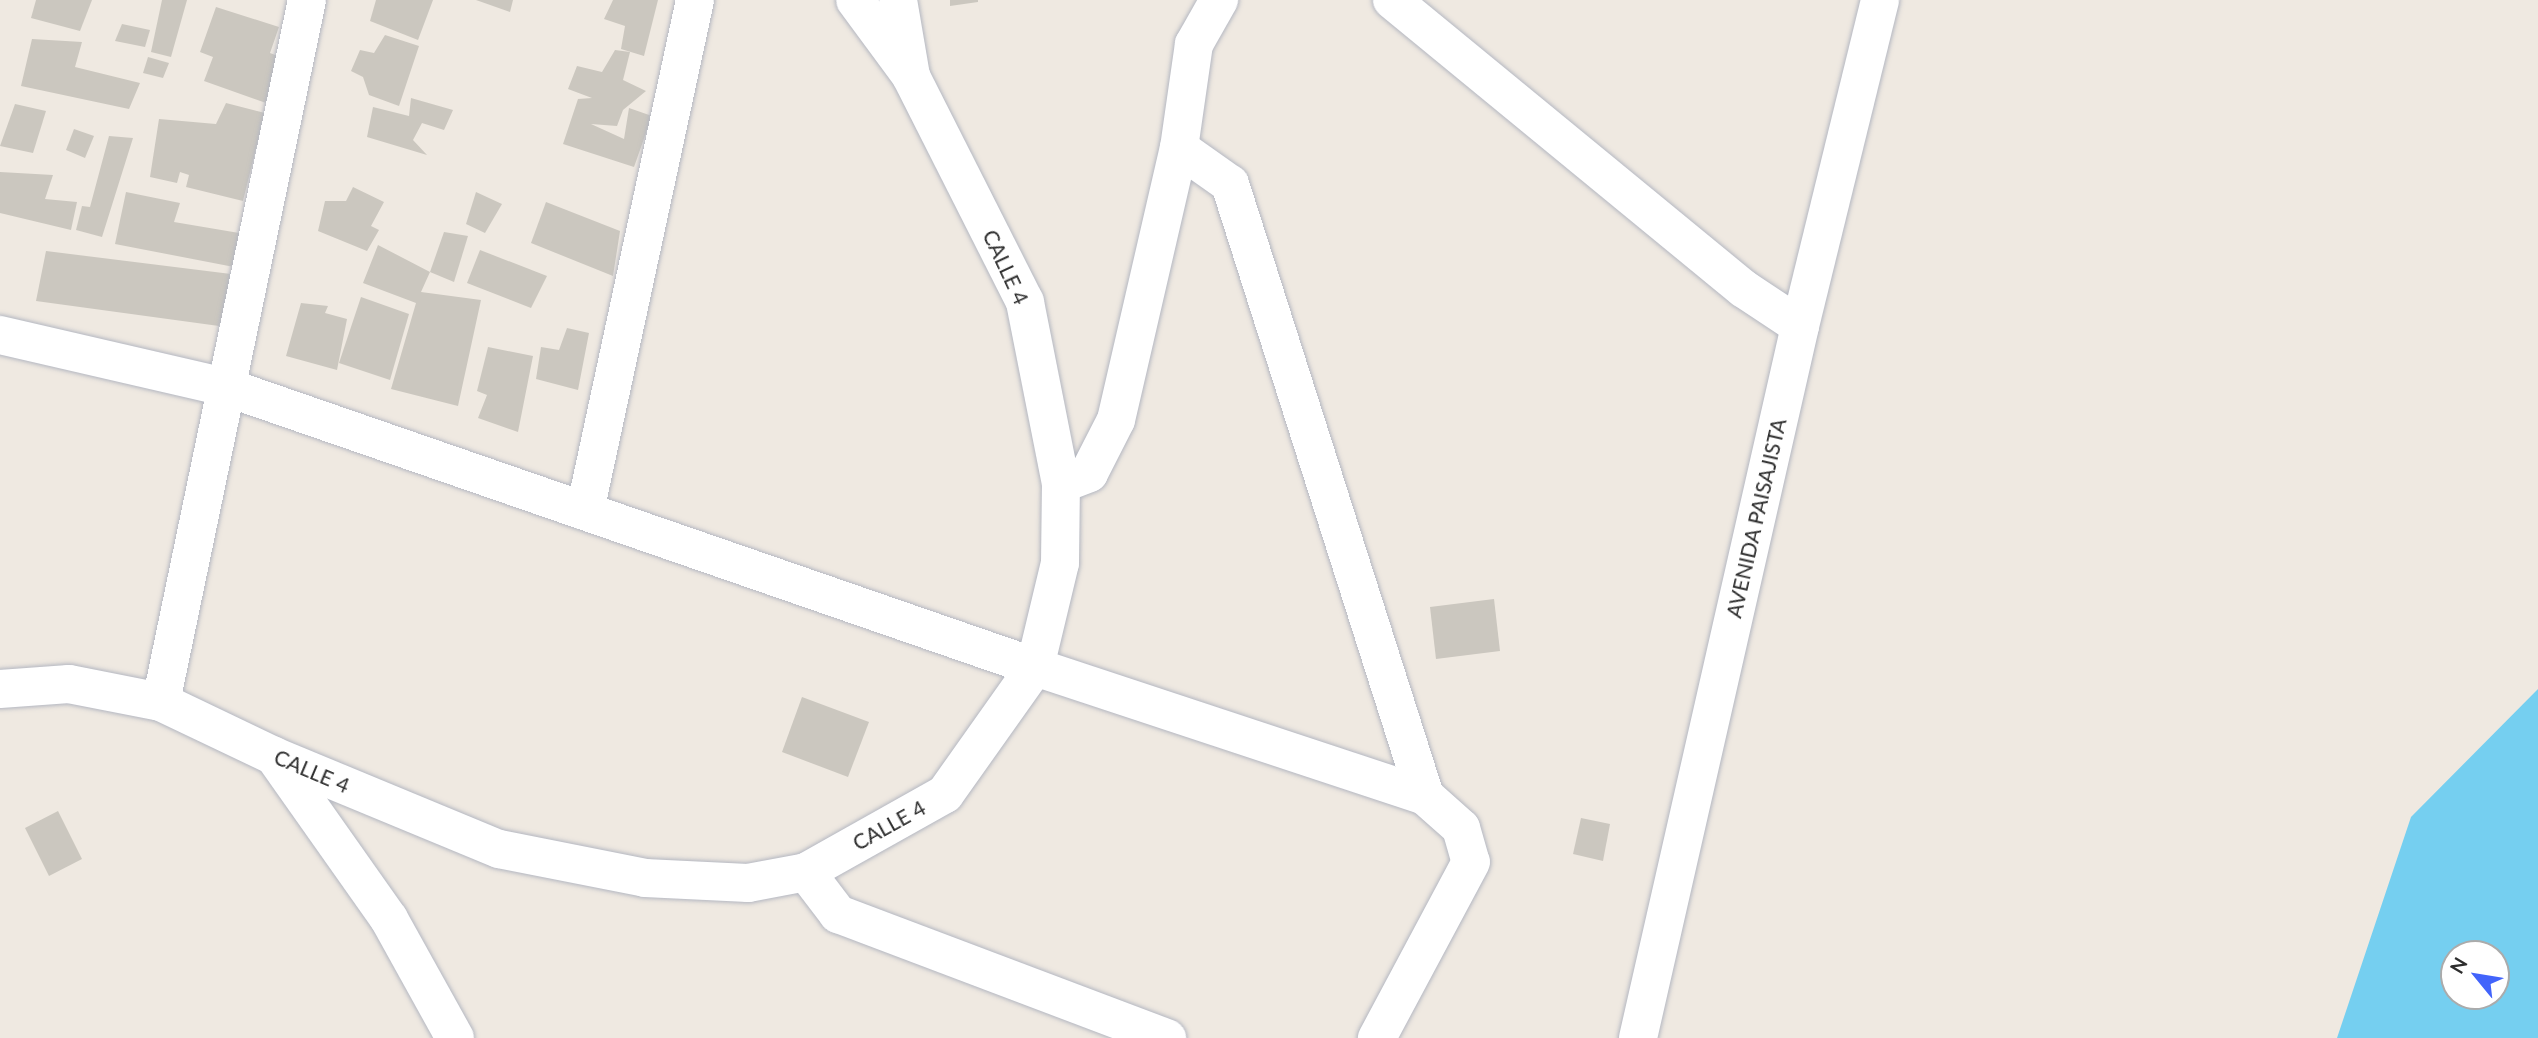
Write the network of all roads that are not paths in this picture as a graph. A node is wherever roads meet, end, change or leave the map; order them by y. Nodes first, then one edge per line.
1 (306, 0) edge
2 (695, 0) edge
3 (855, 0) edge
4 (898, 0) edge
5 (1219, 0) edge
6 (1392, 0) edge
7 (1880, 0) edge
8 (912, 76) junction
9 (1179, 148) junction
10 (1800, 326) junction
11 (0, 335) edge
12 (226, 387) junction
13 (1061, 484) junction
14 (585, 511) junction
15 (1035, 667) junction
16 (0, 689) edge
17 (161, 702) junction
18 (274, 755) junction
19 (1425, 796) junction
20 (806, 872) junction
21 (455, 1038) edge
22 (1167, 1038) edge
23 (1377, 1038) edge
24 (1638, 1038) edge

1 - 12 street
2 - 14 street
3 - 8 street, CALLE 4
4 - 8 street
5 - 9 street
6 - 10 street
7 - 10 street, AVENIDA PAISAJISTA
8 - 13 street, CALLE 4
9 - 13 street
9 - 19 street
10 - 24 street, AVENIDA PAISAJISTA
11 - 12 street
12 - 14 street
12 - 17 street
13 - 15 street, CALLE 4
14 - 15 street
15 - 19 street
15 - 20 street, CALLE 4
16 - 17 street, CALLE 4
17 - 18 street, CALLE 4
18 - 20 street, CALLE 4
18 - 21 street
19 - 23 street
20 - 22 street

